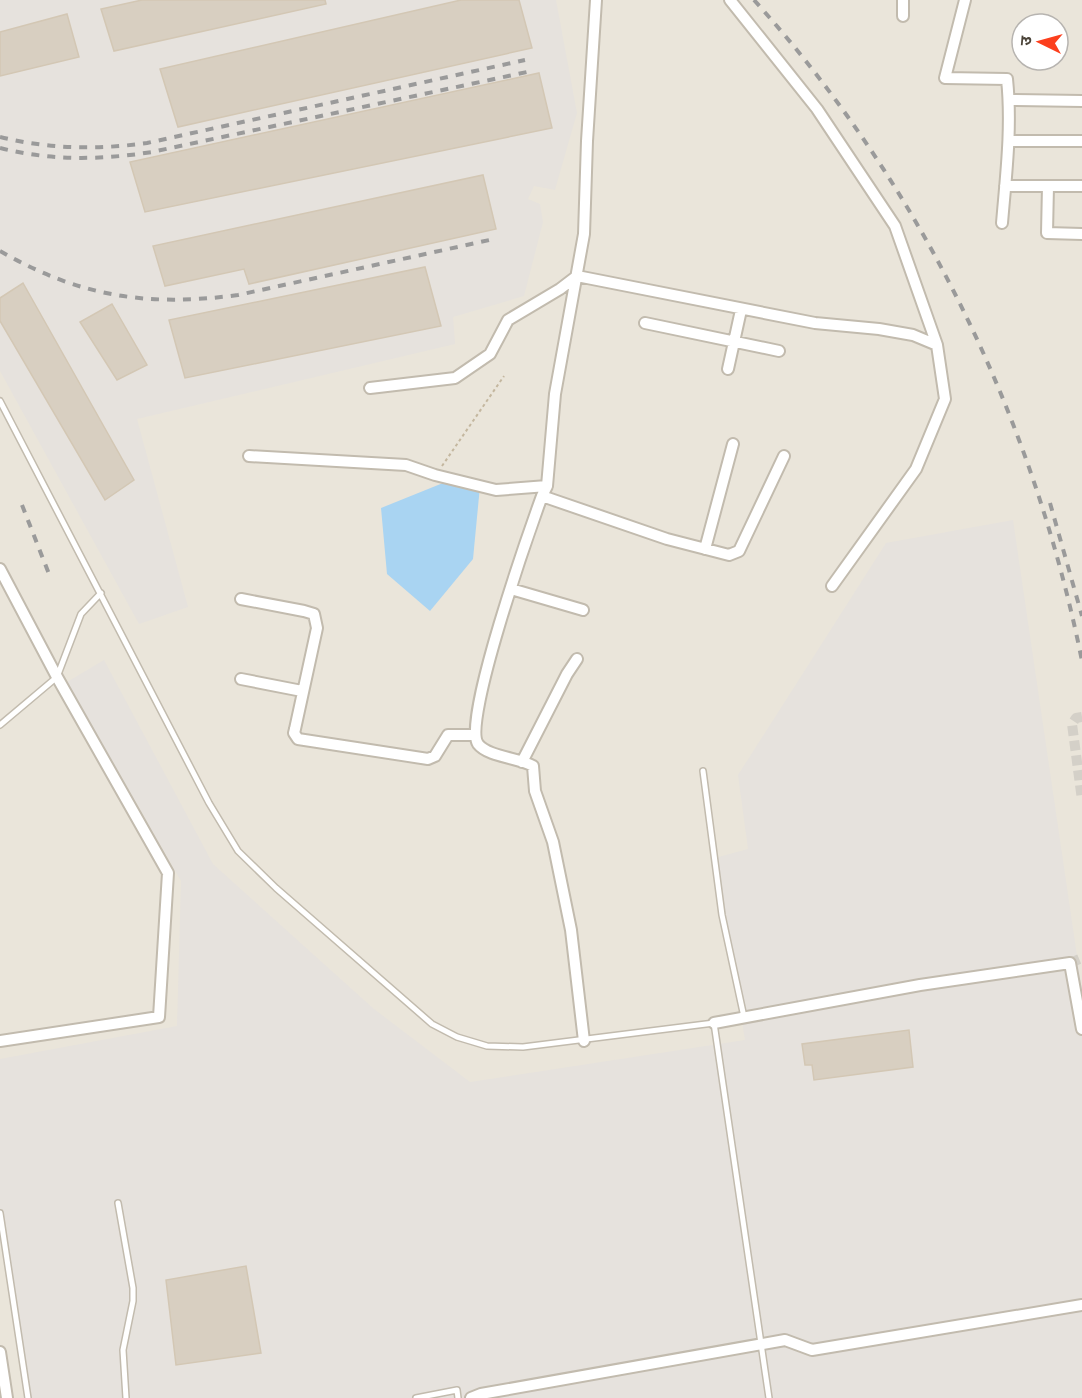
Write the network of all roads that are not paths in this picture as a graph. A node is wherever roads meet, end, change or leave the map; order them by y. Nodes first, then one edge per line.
1 (596, 0) edge
2 (730, 0) edge
3 (903, 0) edge
4 (965, 0) edge
5 (903, 16) dead end
6 (1009, 100) junction
7 (1082, 101) edge
8 (1009, 141) junction
9 (1082, 141) edge
10 (1005, 186) junction
11 (1048, 186) junction
12 (1082, 186) edge
13 (1002, 223) dead end
14 (1082, 234) edge
15 (577, 276) junction
16 (741, 310) junction
17 (645, 323) dead end
18 (735, 342) junction
19 (937, 345) junction
20 (779, 351) dead end
21 (728, 369) dead end
22 (370, 388) dead end
23 (0, 401) edge
24 (733, 444) dead end
25 (249, 456) dead end
26 (784, 456) dead end
27 (545, 491) junction
28 (705, 549) junction
29 (0, 568) edge
30 (832, 586) dead end
31 (511, 589) junction
32 (101, 593) junction
33 (241, 599) dead end
34 (583, 610) dead end
35 (577, 659) dead end
36 (57, 677) junction
37 (241, 679) dead end
38 (302, 691) junction
39 (0, 725) edge
40 (475, 735) junction
41 (522, 762) junction
42 (703, 771) dead end
43 (744, 1017) junction
44 (714, 1023) junction
45 (1082, 1029) edge
46 (0, 1041) edge
47 (584, 1041) junction
48 (118, 1203) dead end
49 (0, 1214) edge
50 (1082, 1305) edge
51 (761, 1346) junction
52 (0, 1352) edge
53 (7, 1398) edge
54 (28, 1398) edge
55 (126, 1398) edge
56 (417, 1398) edge
57 (458, 1398) edge
58 (471, 1398) edge
59 (769, 1398) edge

1 - 15 street
2 - 19 street
3 - 5 street
4 - 6 street
6 - 7 street
6 - 8 street
8 - 9 street
8 - 10 street
10 - 11 street
10 - 13 street
11 - 12 street
11 - 14 street
15 - 16 street
15 - 22 street
15 - 27 street
16 - 18 street
16 - 19 street
17 - 18 street
18 - 20 street
18 - 21 street
19 - 30 street
23 - 32 lane
24 - 28 street
25 - 27 street
26 - 28 street
27 - 28 street
27 - 31 street
29 - 36 street
31 - 34 street
31 - 40 street
32 - 36 lane
32 - 47 lane
33 - 38 street
35 - 41 street
36 - 39 lane
36 - 46 street
37 - 38 street
38 - 40 street
40 - 41 street
41 - 47 street
42 - 43 lane
43 - 44 street
43 - 45 street
44 - 47 lane
44 - 51 lane
48 - 55 lane
49 - 54 lane
50 - 51 street
51 - 58 street
51 - 59 lane
52 - 53 street
56 - 57 lane

